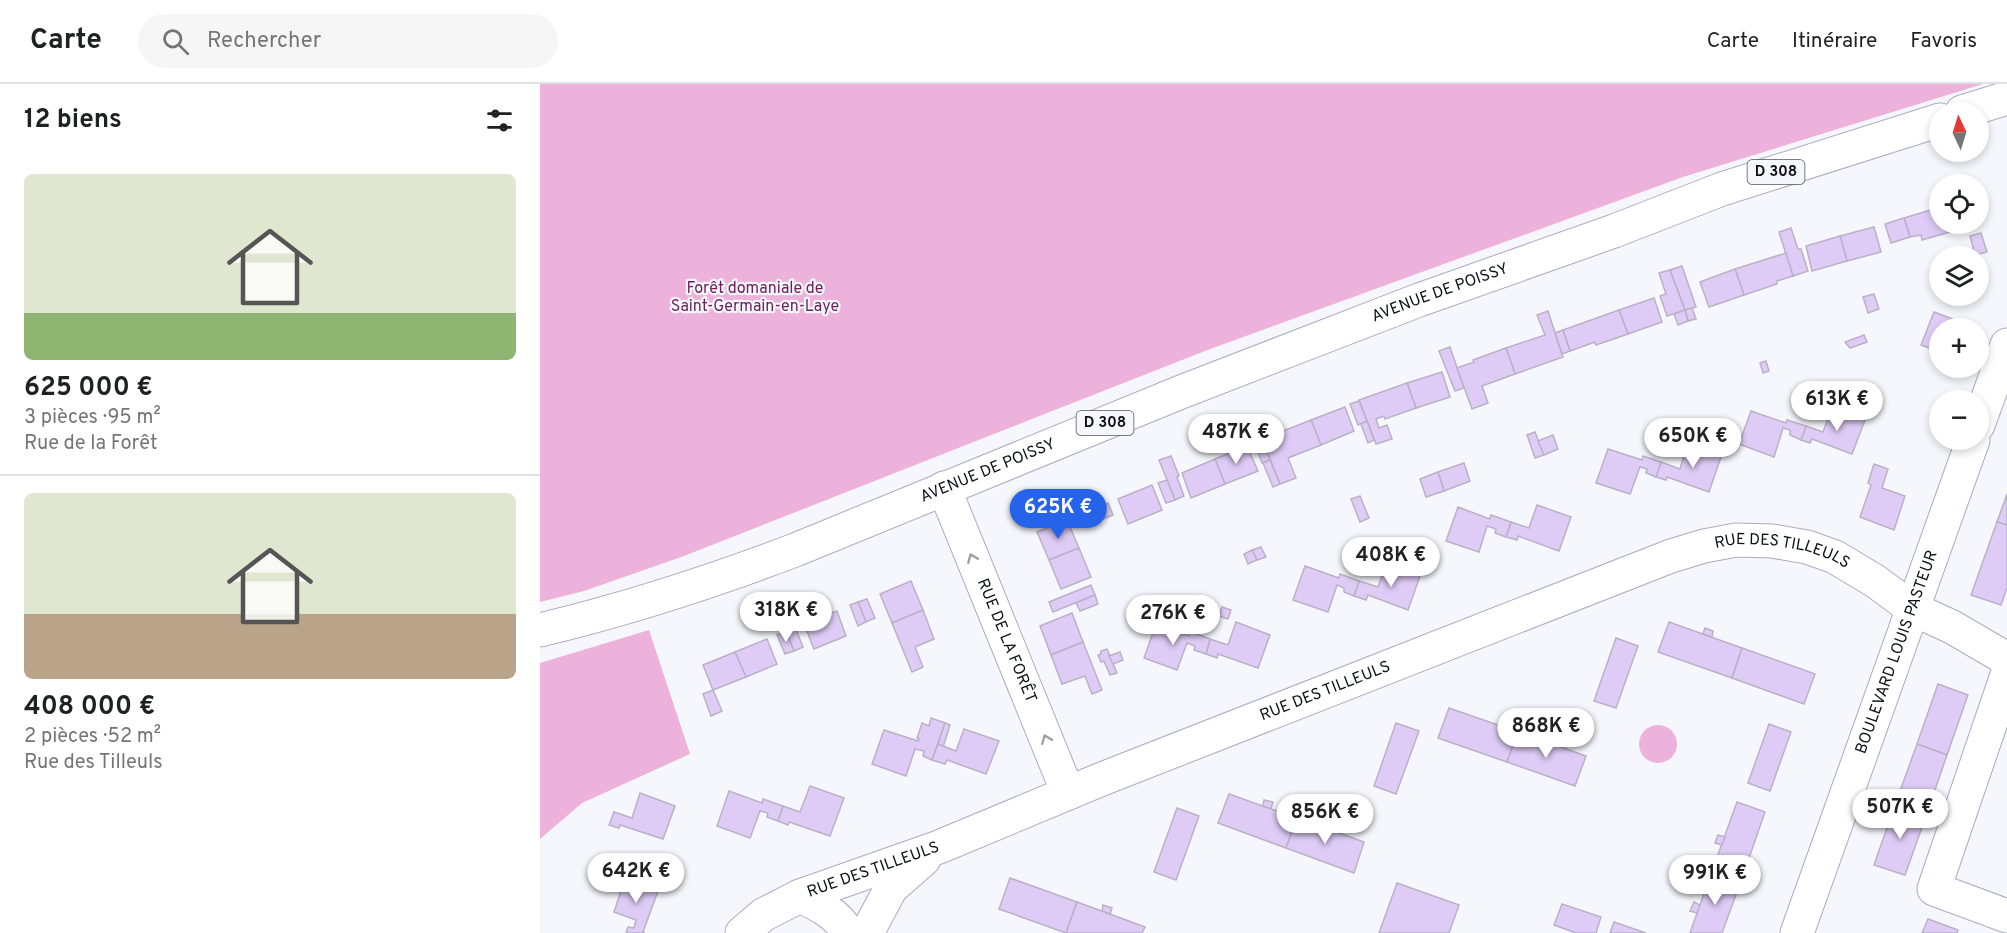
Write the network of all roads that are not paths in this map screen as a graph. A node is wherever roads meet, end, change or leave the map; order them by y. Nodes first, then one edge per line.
1 (2007, 98) edge
2 (1989, 104) edge
3 (2007, 121) edge
4 (1929, 123) edge
5 (1989, 126) edge
6 (1929, 144) edge
7 (1614, 231) junction
8 (2007, 345) edge
9 (1989, 395) edge
10 (1969, 450) edge
11 (944, 488) junction
12 (1913, 609) junction
13 (596, 617) junction
14 (540, 630) edge
15 (540, 639) edge
16 (2007, 659) edge
17 (2007, 675) edge
18 (1068, 793) junction
19 (939, 847) junction
20 (800, 896) junction
21 (2007, 917) edge
22 (742, 933) edge
23 (848, 933) edge
24 (867, 933) edge
25 (1797, 933) edge
26 (2002, 933) edge

1 - 2 street
3 - 5 street
4 - 7 street, AVENUE DE POISSY / D 308
6 - 7 street, AVENUE DE POISSY / D 308
7 - 11 street, AVENUE DE POISSY / D 308
8 - 9 street
10 - 12 street, BOULEVARD LOUIS PASTEUR
11 - 13 street, AVENUE DE POISSY / D 308
18 -> 11 street, RUE DE LA FORÊT
12 - 16 street, RUE DES TILLEULS
12 - 18 street, RUE DES TILLEULS
12 - 25 street, BOULEVARD LOUIS PASTEUR
13 - 14 street, D 308
13 - 15 street, D 308
17 - 21 street
18 - 19 street, RUE DES TILLEULS
19 - 20 street, RUE DES TILLEULS
19 - 24 street
20 - 22 street, RUE DES TILLEULS
20 - 23 street
21 - 26 street

